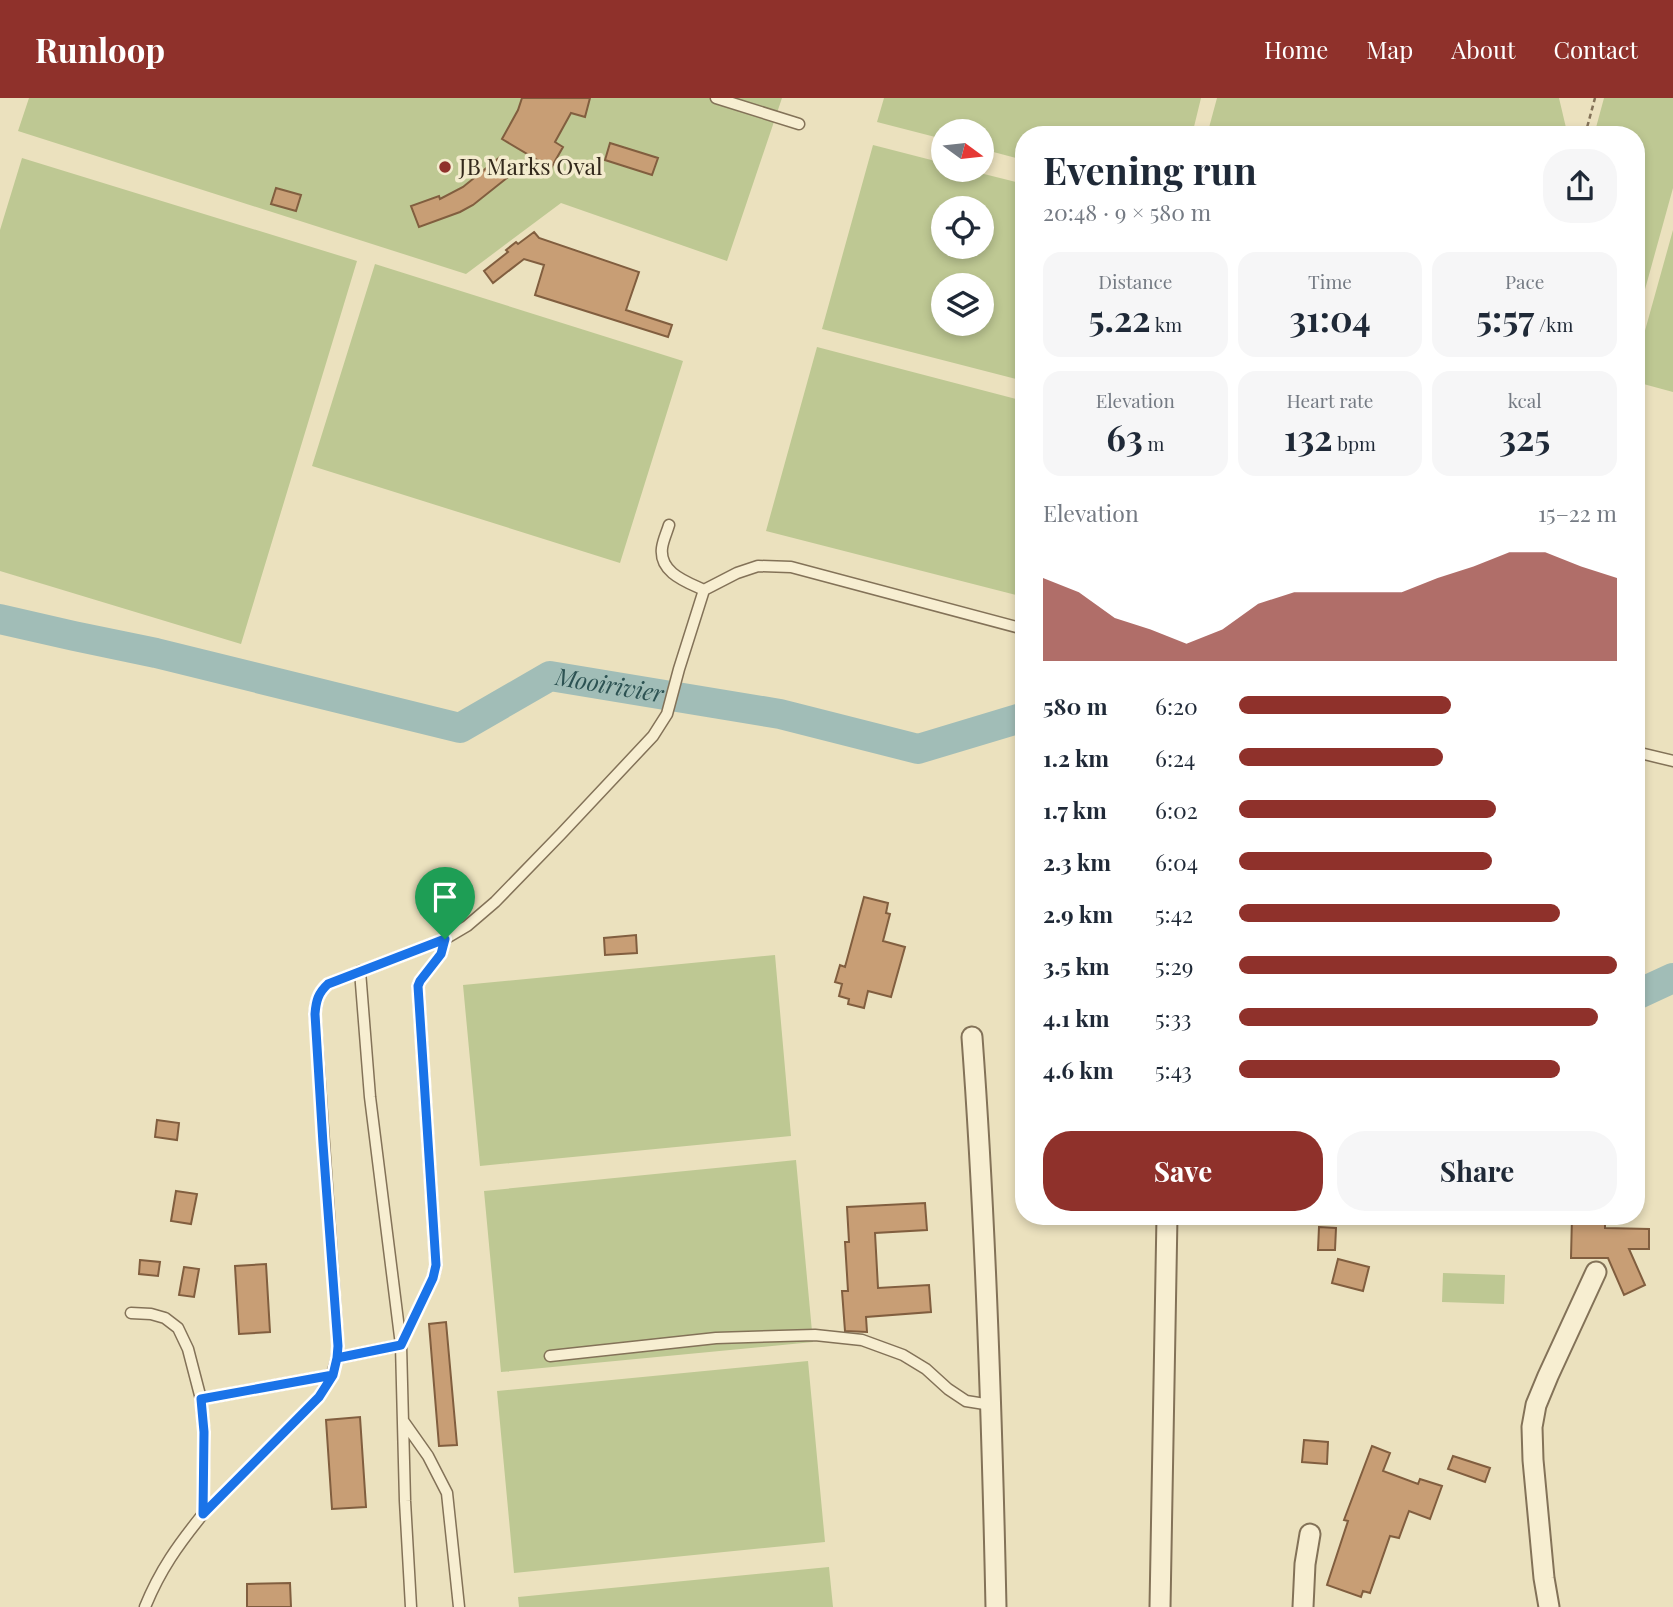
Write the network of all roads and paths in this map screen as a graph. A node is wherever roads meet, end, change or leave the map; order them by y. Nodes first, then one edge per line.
1 (716, 98) edge
2 (1595, 98) edge
3 (799, 124) dead end
4 (1587, 126) edge
5 (669, 525) dead end
6 (704, 590) junction
7 (1015, 627) edge
8 (1645, 754) edge
9 (1673, 761) edge
10 (445, 939) junction
11 (360, 971) junction
12 (972, 1038) dead end
13 (1167, 1225) edge
14 (1596, 1272) dead end
15 (131, 1313) dead end
16 (401, 1345) junction
17 (550, 1356) dead end
18 (337, 1358) junction
19 (333, 1375) junction
20 (201, 1399) junction
21 (992, 1405) junction
22 (404, 1422) junction
23 (203, 1514) junction
24 (1310, 1534) dead end
25 (145, 1607) edge
26 (411, 1607) edge
27 (459, 1607) edge
28 (996, 1607) edge
29 (1160, 1607) edge
30 (1303, 1607) edge
31 (1549, 1607) edge

1 - 3 lane
2 - 4 path
5 - 6 lane
6 - 7 lane
6 - 10 lane
8 - 9 lane
10 - 11 lane
10 - 16 lane
11 - 16 lane
11 - 18 lane
12 - 21 street
13 - 29 street
14 - 31 street
15 - 20 lane
16 - 18 lane
16 - 22 lane
17 - 21 lane
18 - 19 lane
19 - 20 lane
19 - 23 lane
20 - 23 lane
21 - 28 street
22 - 26 lane
22 - 27 lane
23 - 25 lane
24 - 30 street

